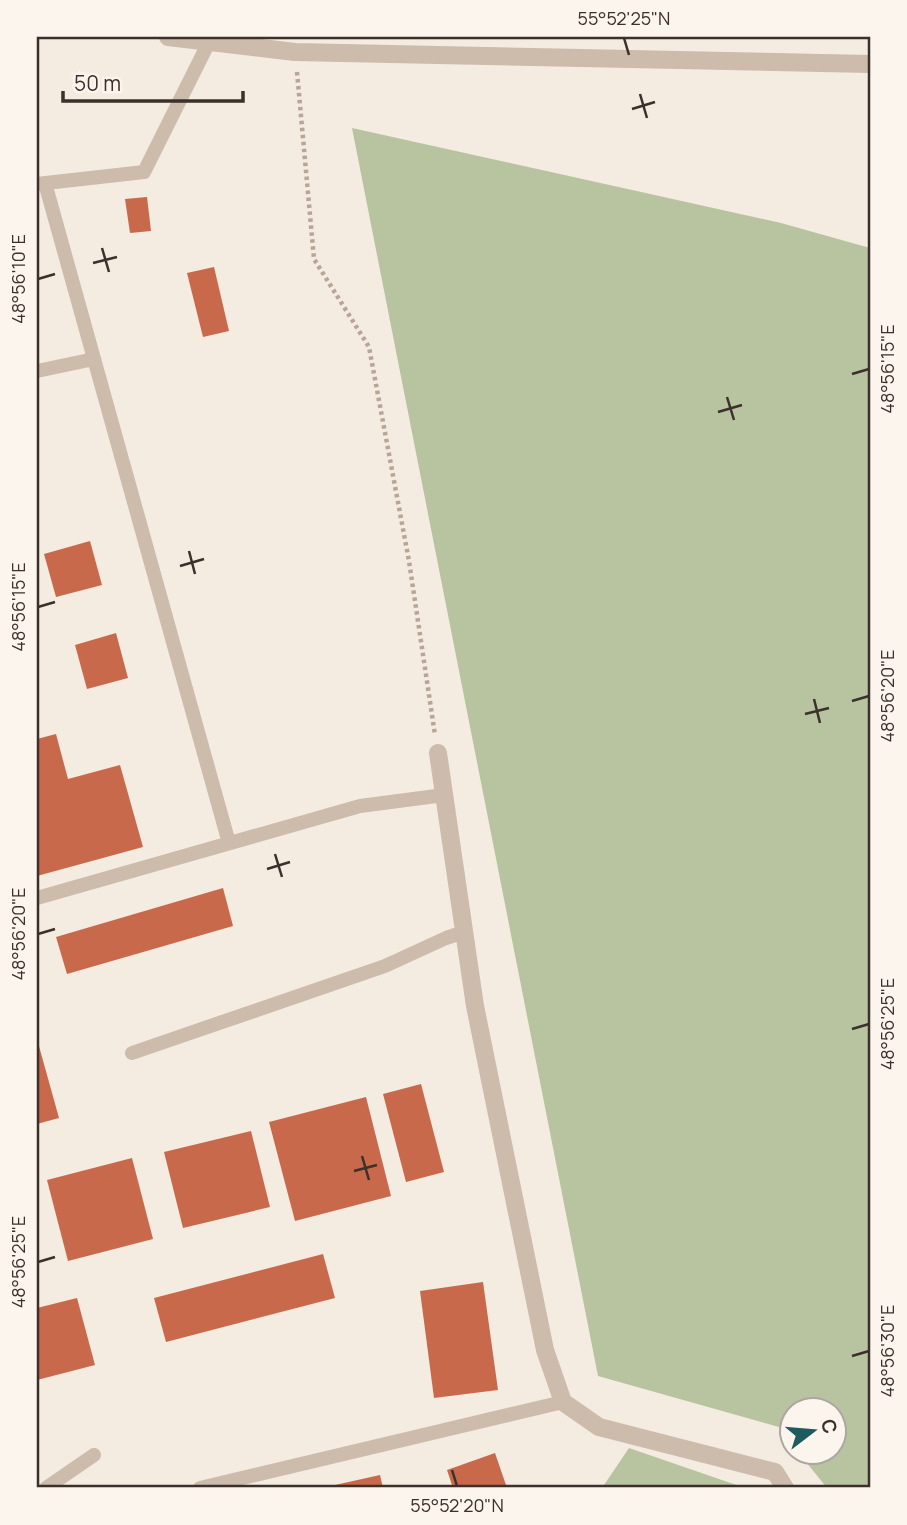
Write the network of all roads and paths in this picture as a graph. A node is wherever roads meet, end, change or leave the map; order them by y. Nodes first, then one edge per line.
1 (168, 37) edge
2 (209, 42) junction
3 (295, 52) junction
4 (870, 64) edge
5 (41, 183) edge
6 (94, 359) junction
7 (37, 371) edge
8 (438, 753) joint
9 (444, 795) junction
10 (229, 843) junction
11 (37, 898) edge
12 (464, 932) junction
13 (132, 1053) dead end
14 (563, 1402) junction
15 (94, 1455) dead end
16 (46, 1488) edge
17 (200, 1488) edge
18 (785, 1488) edge

1 - 2 street
2 - 3 street
2 - 5 lane
3 - 4 street
3 - 8 path
5 - 6 lane
6 - 7 lane
6 - 10 lane
8 - 9 street
9 - 10 lane
9 - 12 street
10 - 11 lane
12 - 13 lane
12 - 14 street
14 - 17 lane
14 - 18 street
15 - 16 lane

